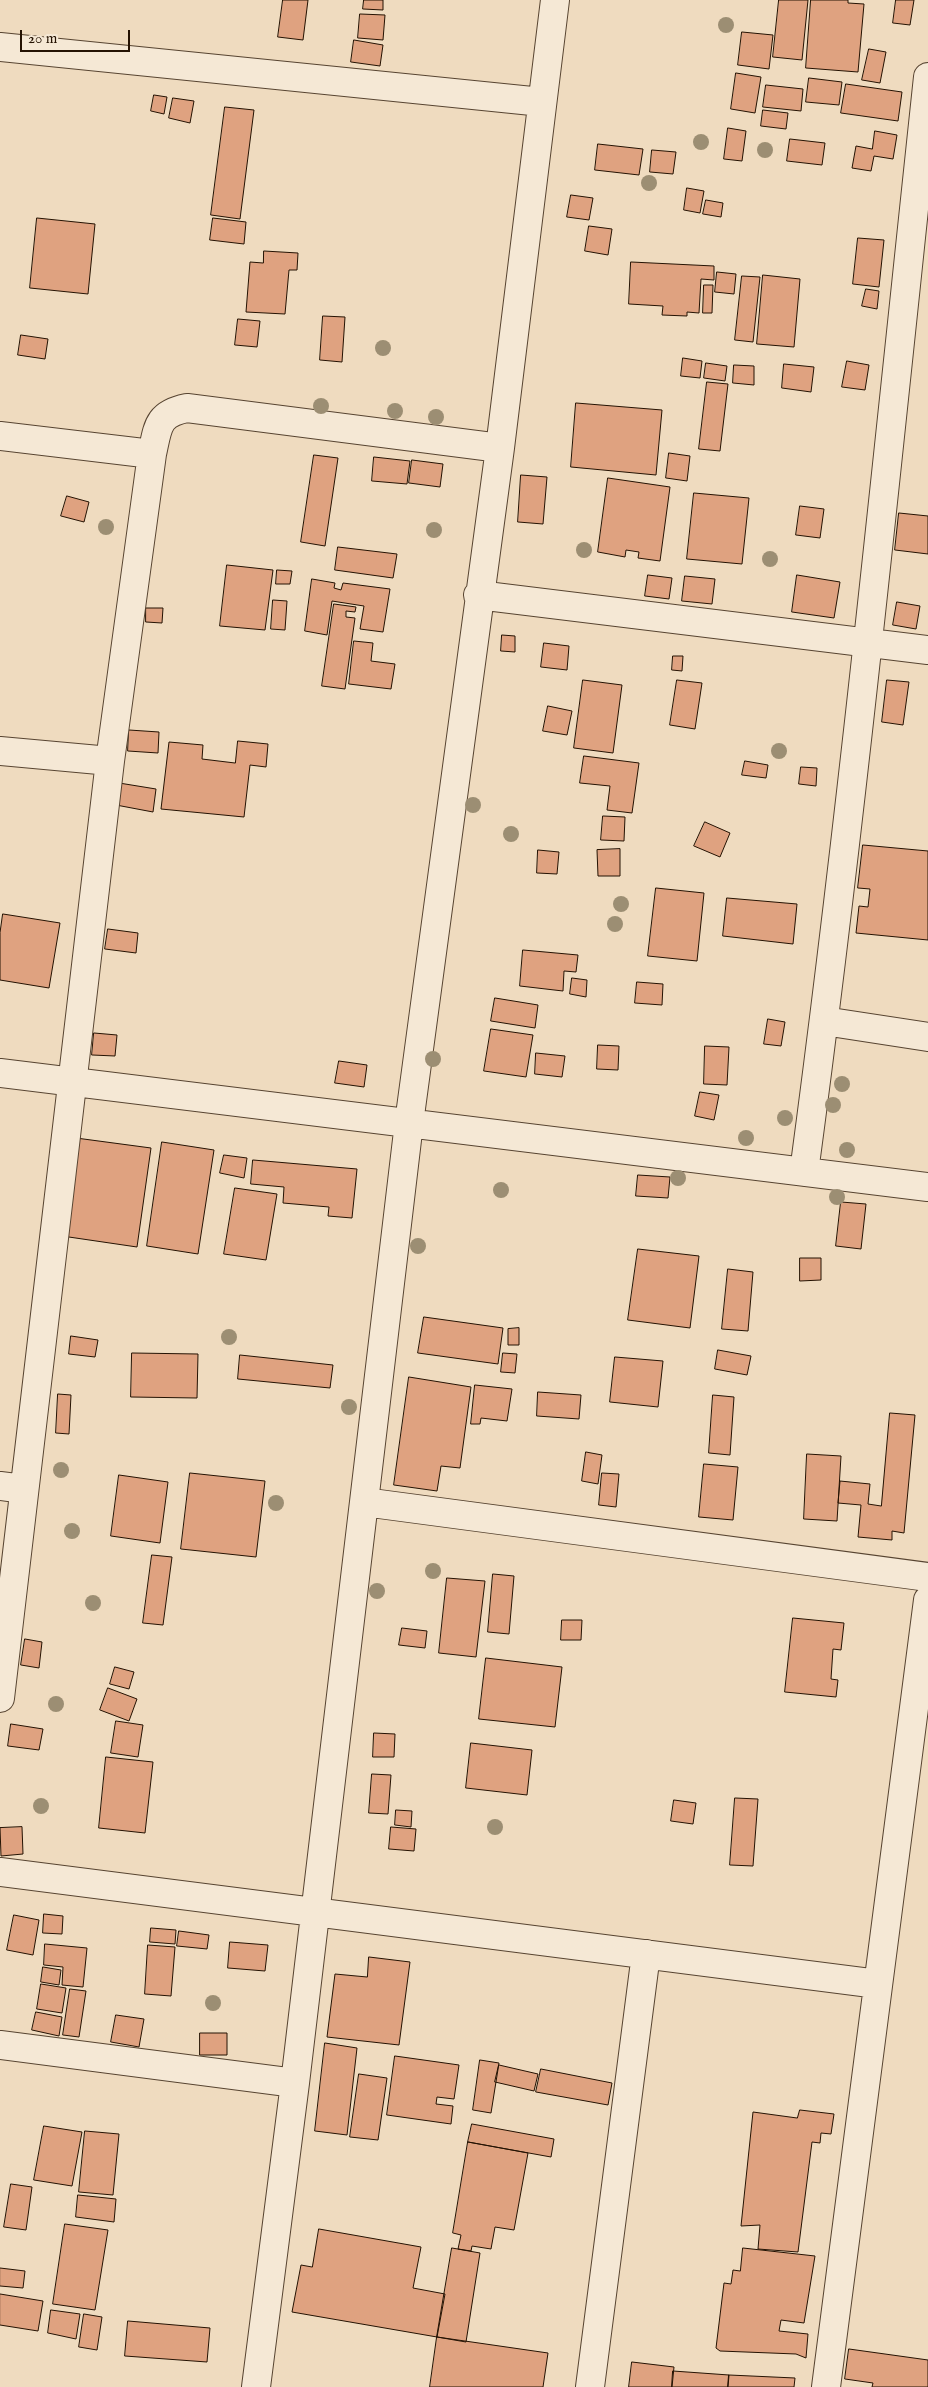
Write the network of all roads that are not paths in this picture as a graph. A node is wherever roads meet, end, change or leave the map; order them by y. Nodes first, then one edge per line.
1 (556, 0) edge
2 (0, 48) edge
3 (928, 78) edge
4 (542, 102) junction
5 (0, 436) edge
6 (500, 448) junction
7 (152, 454) junction
8 (478, 596) junction
9 (868, 642) junction
10 (928, 650) edge
11 (0, 751) edge
12 (110, 761) junction
13 (824, 1021) junction
14 (928, 1037) edge
15 (0, 1073) edge
16 (71, 1082) junction
17 (409, 1123) junction
18 (804, 1172) junction
19 (928, 1187) edge
20 (12, 1488) edge
21 (364, 1502) junction
22 (928, 1577) edge
23 (928, 1600) edge
24 (0, 1698) edge
25 (0, 1872) edge
26 (316, 1911) junction
27 (646, 1954) junction
28 (878, 1984) junction
29 (0, 2045) edge
30 (295, 2083) junction
31 (256, 2387) edge
32 (590, 2387) edge
33 (826, 2387) edge

1 - 4 street
2 - 4 street
3 - 9 street
4 - 6 street
5 - 7 street
6 - 7 street
6 - 8 street
7 - 12 street
8 - 9 street
8 - 17 street
9 - 10 street
9 - 13 street
11 - 12 street
12 - 16 street
13 - 14 street
13 - 18 street
15 - 16 street
16 - 17 street
16 - 20 street
17 - 18 street
17 - 21 street
18 - 19 street
20 - 24 street
21 - 22 street
21 - 26 street
23 - 28 street
25 - 26 street
26 - 27 street
26 - 30 street
27 - 28 street
27 - 32 street
28 - 33 street
29 - 30 street
30 - 31 street

